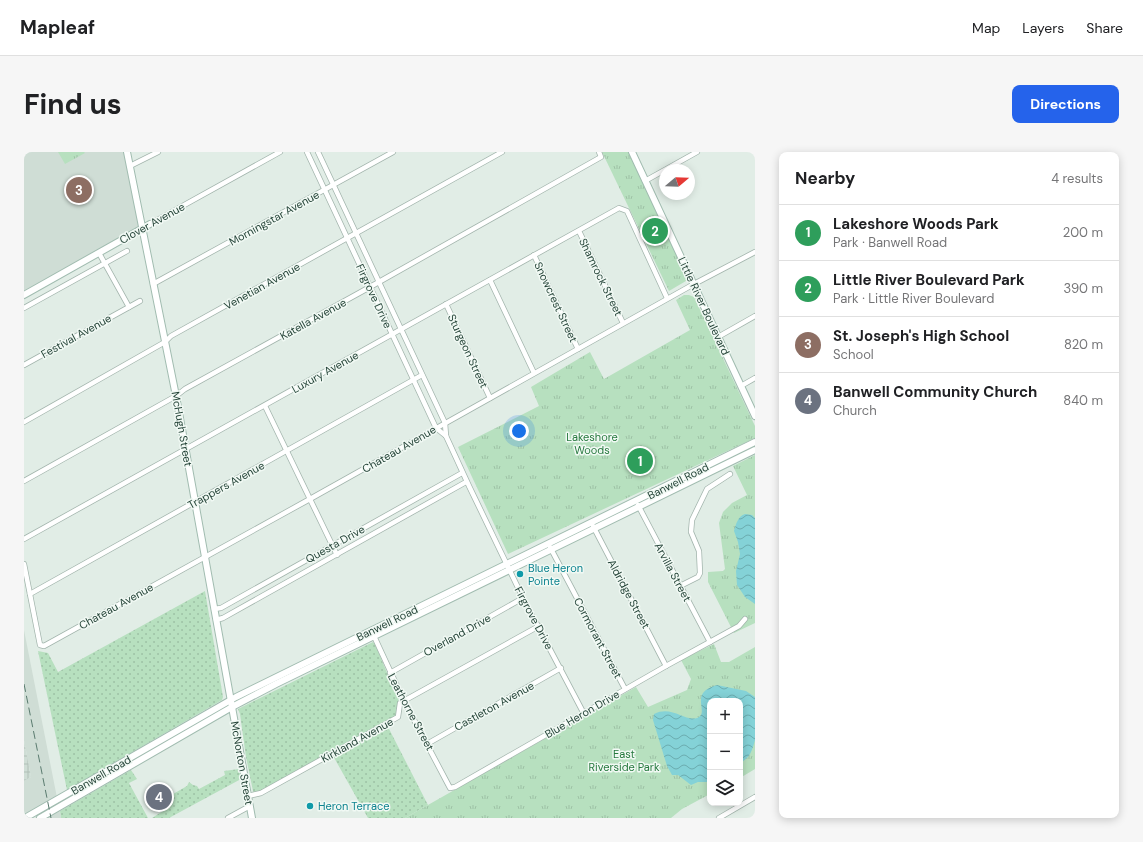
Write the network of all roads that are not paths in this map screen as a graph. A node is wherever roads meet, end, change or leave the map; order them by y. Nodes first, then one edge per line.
1 (127, 152) edge
2 (158, 152) edge
3 (280, 152) edge
4 (307, 152) edge
5 (318, 152) edge
6 (393, 152) edge
7 (502, 152) edge
8 (632, 152) edge
9 (697, 152) edge
10 (600, 154) edge
11 (130, 166) junction
12 (645, 181) junction
13 (334, 186) junction
14 (324, 190) junction
15 (150, 224) joint
16 (142, 229) junction
17 (579, 230) junction
18 (357, 234) junction
19 (348, 239) junction
20 (127, 251) dead end
21 (755, 252) edge
22 (99, 253) junction
23 (534, 255) junction
24 (105, 264) junction
25 (490, 280) junction
26 (379, 282) junction
27 (154, 284) junction
28 (694, 284) junction
29 (370, 287) junction
30 (24, 295) edge
31 (667, 298) junction
32 (140, 300) dead end
33 (446, 304) junction
34 (129, 307) junction
35 (24, 308) edge
36 (755, 316) edge
37 (623, 323) junction
38 (401, 329) junction
39 (392, 334) junction
40 (718, 337) junction
41 (165, 342) junction
42 (578, 349) junction
43 (24, 365) edge
44 (534, 374) junction
45 (422, 375) junction
46 (755, 378) edge
47 (414, 381) junction
48 (741, 386) junction
49 (176, 396) junction
50 (490, 398) junction
51 (265, 406) junction
52 (755, 416) edge
53 (24, 422) edge
54 (445, 423) junction
55 (436, 428) junction
56 (446, 436) junction
57 (755, 442) edge
58 (186, 449) junction
59 (755, 450) edge
60 (287, 451) junction
61 (462, 473) junction
62 (730, 474) dead end
63 (24, 481) edge
64 (466, 482) junction
65 (310, 499) junction
66 (195, 502) junction
67 (638, 504) junction
68 (397, 509) junction
69 (401, 518) junction
70 (591, 522) junction
71 (594, 529) junction
72 (24, 539) edge
73 (332, 545) junction
74 (550, 546) junction
75 (337, 554) junction
76 (205, 557) junction
77 (24, 564) edge
78 (508, 566) junction
79 (274, 578) junction
80 (680, 586) junction
81 (278, 587) junction
82 (30, 594) junction
83 (523, 598) junction
84 (214, 609) junction
85 (745, 619) dead end
86 (216, 620) junction
87 (539, 626) junction
88 (373, 634) junction
89 (710, 642) junction
90 (666, 666) junction
91 (561, 668) junction
92 (390, 673) junction
93 (625, 689) junction
94 (231, 700) junction
95 (404, 701) junction
96 (232, 707) junction
97 (583, 712) junction
98 (427, 744) junction
99 (455, 787) joint
100 (248, 796) junction
101 (754, 800) edge
102 (250, 806) junction
103 (25, 818) edge
104 (40, 818) edge
105 (228, 818) edge
106 (252, 818) edge
107 (719, 818) edge

1 - 11 main road, McHugh Street
2 - 11 street
3 - 15 street, Clover Avenue
4 - 14 street, Firgrove Drive
5 - 13 street, Firgrove Drive
6 - 13 street, Morningstar Avenue
7 - 18 street, Venetian Avenue
8 - 12 main road, Little River Boulevard
9 - 12 street
10 - 26 street, Katella Avenue
11 - 16 main road, McHugh Street
12 - 28 main road, Little River Boulevard
13 - 14 street, Morningstar Avenue
13 - 18 street, Firgrove Drive
14 - 19 street, Firgrove Drive
14 - 27 street, Morningstar Avenue
15 - 16 main road, Clover Avenue
16 - 22 main road, Clover Avenue
16 - 27 main road, McHugh Street
17 - 23 street, Luxury Avenue
17 - 31 street, Luxury Avenue
17 - 37 street, Shamrock Street
18 - 19 street, Venetian Avenue
18 - 26 street, Firgrove Drive
19 - 29 street, Firgrove Drive
19 - 41 street, Venetian Avenue
20 - 24 street, Clover Avenue
21 - 28 street, Chateau Avenue
22 - 24 street
22 - 30 main road, Clover Avenue
23 - 25 street, Luxury Avenue
23 - 42 street, Snowcrest Street
24 - 34 street
24 - 35 street, Clover Avenue
25 - 33 street, Luxury Avenue
25 - 44 street
26 - 29 street, Katella Avenue
26 - 38 street, Firgrove Drive
27 - 41 main road, McHugh Street
28 - 31 street, Chateau Avenue
28 - 40 main road, Little River Boulevard
29 - 39 street, Firgrove Drive
29 - 49 street, Katella Avenue
31 - 37 street, Chateau Avenue
32 - 34 street, Festival Avenue
33 - 38 street, Luxury Avenue
33 - 50 street, Sturgeon Street
34 - 43 street, Festival Avenue
36 - 40 street
37 - 42 street, Chateau Avenue
38 - 39 street, Luxury Avenue
38 - 45 street, Firgrove Drive
39 - 47 street, Firgrove Drive
39 - 51 street, Luxury Avenue
40 - 48 main road, Little River Boulevard
41 - 49 main road, McHugh Street
41 - 53 street, Venetian Avenue
42 - 44 street, Chateau Avenue
44 - 50 street, Chateau Avenue
45 - 47 street, Trappers Avenue
45 - 54 street, Firgrove Drive
46 - 48 street
47 - 55 street, Firgrove Drive
47 - 60 street, Trappers Avenue
48 - 52 main road, Little River Boulevard
49 - 58 main road, McHugh Street
49 - 63 street, Katella Avenue
50 - 54 street, Chateau Avenue
51 - 58 street, Luxury Avenue
51 - 60 street
54 - 55 street, Chateau Avenue
54 - 56 street, Firgrove Drive
55 - 56 street, Firgrove Drive
55 - 65 street, Chateau Avenue
56 - 61 street, Firgrove Drive
57 - 67 main road, Banwell Road
58 - 66 main road, McHugh Street
58 - 72 street, Luxury Avenue
59 - 67 main road, Banwell Road
60 - 65 street
60 - 66 street, Trappers Avenue
61 - 64 street, Firgrove Drive
61 - 68 street, Questa Drive
62 - 80 street
64 - 69 street, Questa Drive
64 - 78 street, Firgrove Drive
65 - 73 street
65 - 76 street, Chateau Avenue
66 - 76 main road, McHugh Street
66 - 82 street, Trappers Avenue
67 - 70 main road, Banwell Road
67 - 71 main road, Banwell Road
67 - 80 street, Arvilla Street
68 - 69 street
68 - 73 street, Questa Drive
69 - 75 street, Questa Drive
70 - 71 street, Aldridge Street
70 - 74 main road, Banwell Road
71 - 74 main road, Banwell Road
71 - 90 street, Aldridge Street
73 - 75 street
73 - 79 street, Questa Drive
74 - 78 main road, Banwell Road
74 - 93 street, Cormorant Street
75 - 81 street, Questa Drive
76 - 82 street, Chateau Avenue
76 - 84 main road, McHugh Street
77 - 82 street
78 - 83 street, Firgrove Drive
78 - 88 main road, Banwell Road
79 - 81 street
79 - 84 street, Questa Drive
80 - 89 street, Arvilla Street
81 - 86 street, Questa Drive
83 - 87 street, Firgrove Drive
83 - 92 street, Overland Drive
84 - 86 main road, McHugh Street
85 - 89 street, Blue Heron Drive
86 - 94 main road, McHugh Street
87 - 91 street, Firgrove Drive
87 - 95 street
88 - 92 street, Leathorne Street
88 - 94 main road, Banwell Road
88 - 96 main road, Banwell Road
89 - 90 street, Blue Heron Drive
90 - 93 street, Blue Heron Drive
91 - 97 street, Firgrove Drive
91 - 98 street, Castleton Avenue
92 - 95 street, Leathorne Street
93 - 97 street, Blue Heron Drive
94 - 96 main road, McHugh Street
94 - 103 main road, Banwell Road
95 - 98 street, Leathorne Street
95 - 100 street, Kirkland Avenue
96 - 100 main road, McNorton Street
96 - 104 main road, Banwell Road
97 - 99 street, Blue Heron Drive
98 - 99 street, Leathorne Street
100 - 102 main road, McNorton Street
101 - 107 street
102 - 105 street
102 - 106 main road, McNorton Street

